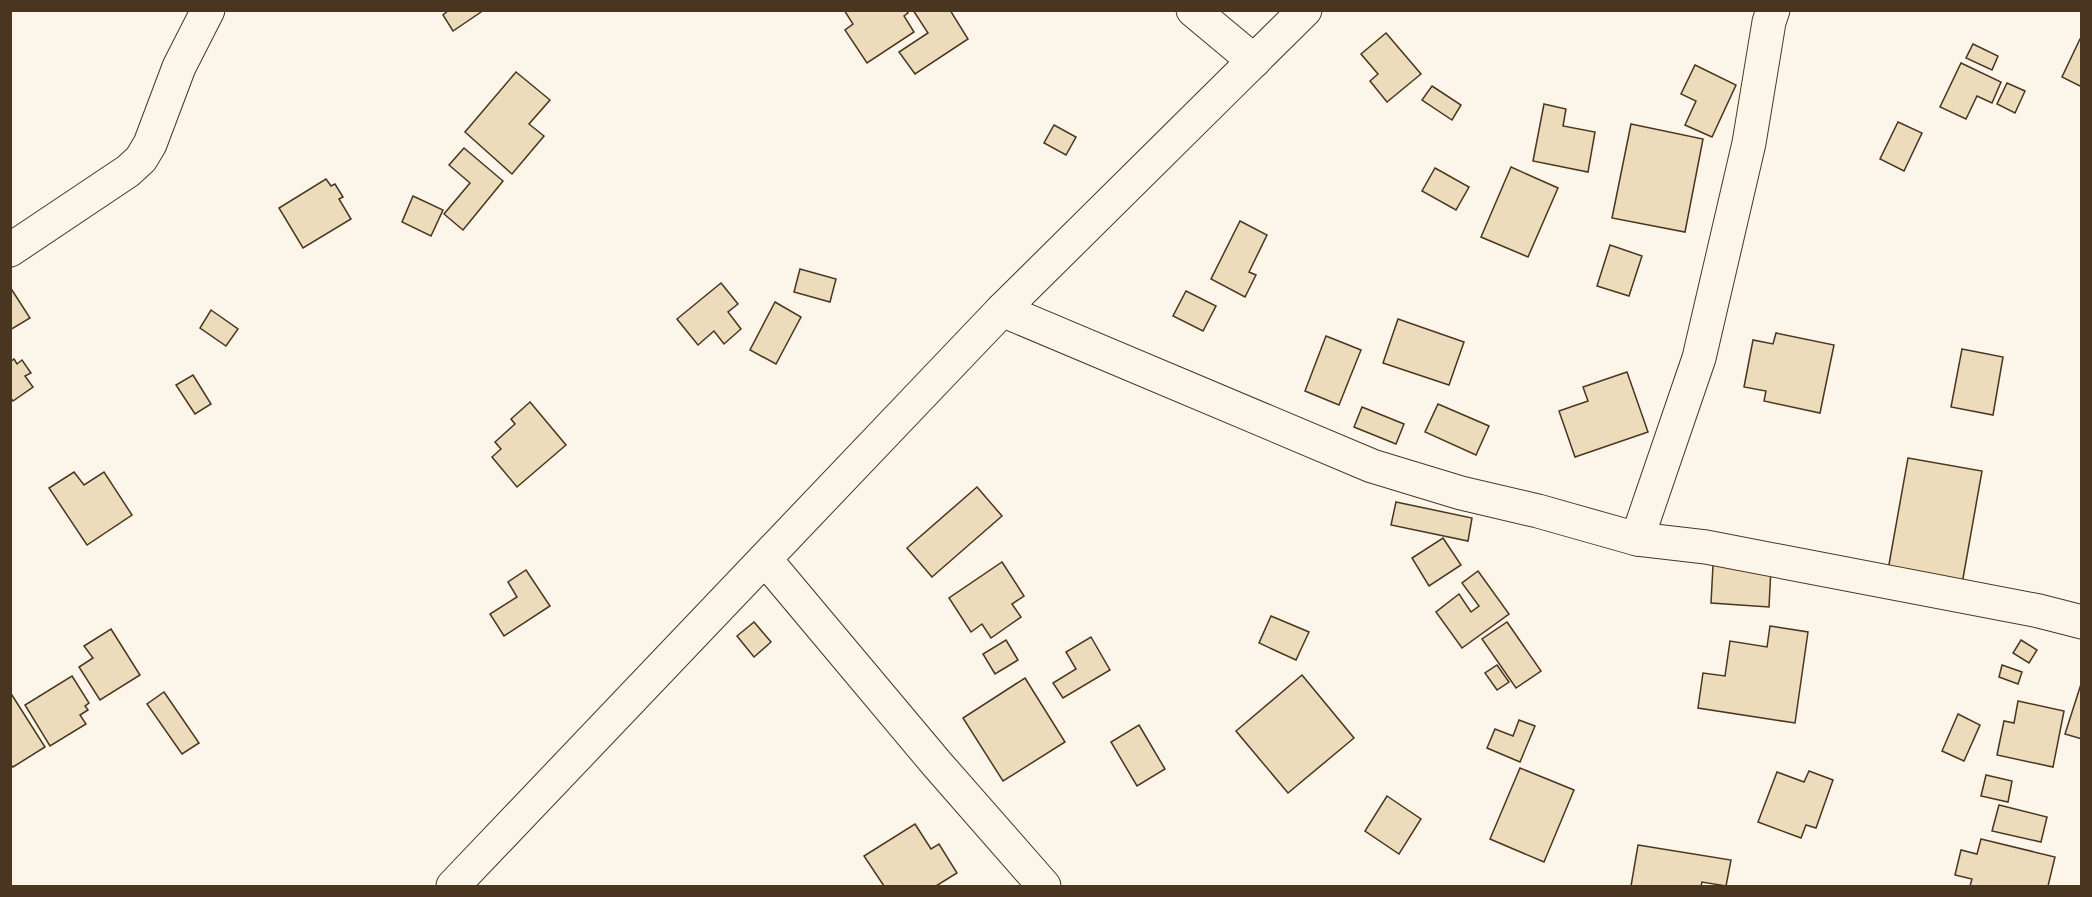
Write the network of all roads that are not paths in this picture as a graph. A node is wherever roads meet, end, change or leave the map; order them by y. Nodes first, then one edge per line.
1 (208, 10) edge
2 (1193, 10) edge
3 (1305, 10) edge
4 (1773, 10) edge
5 (1254, 61) junction
6 (10, 250) edge
7 (1002, 310) junction
8 (1637, 539) junction
9 (765, 559) junction
10 (2082, 622) edge
11 (453, 886) edge
12 (1044, 886) edge

1 - 6 street
2 - 5 street
3 - 5 street
4 - 8 street
5 - 7 street
7 - 8 street
7 - 9 street
8 - 10 street
9 - 11 street
9 - 12 street

